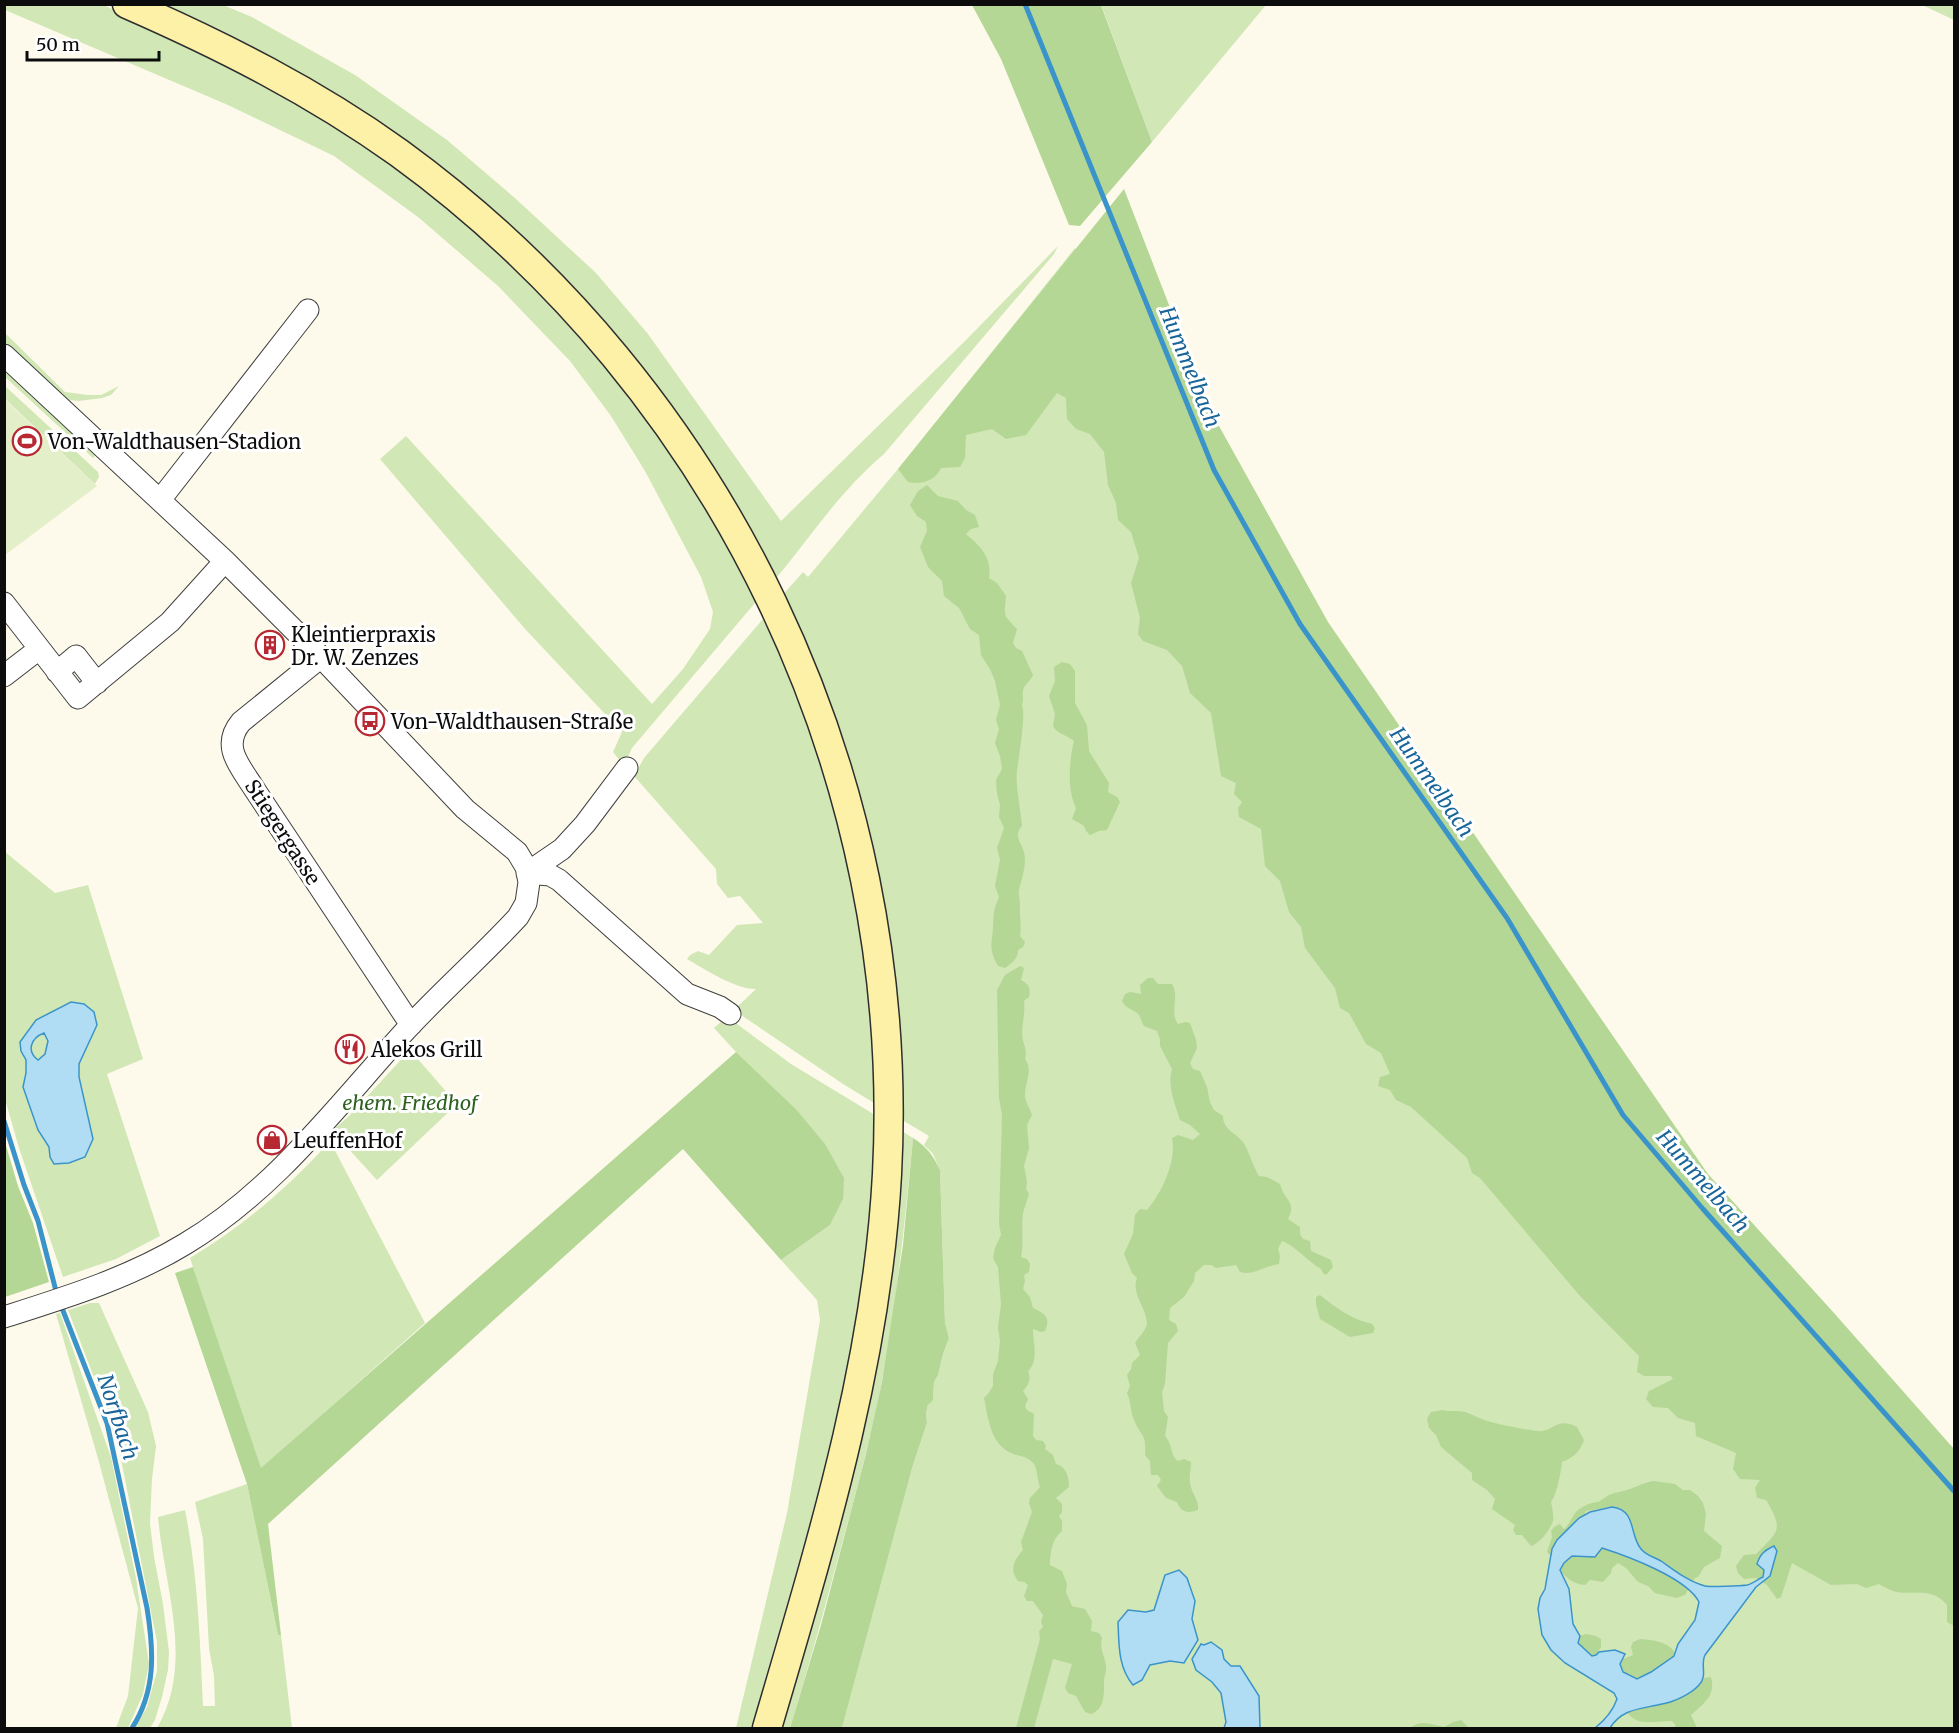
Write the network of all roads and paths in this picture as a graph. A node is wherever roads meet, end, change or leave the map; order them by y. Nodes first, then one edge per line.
1 (127, 4) edge
2 (308, 310) dead end
3 (4, 355) edge
4 (160, 500) junction
5 (225, 561) junction
6 (4, 603) edge
7 (39, 649) junction
8 (321, 657) junction
9 (4, 676) edge
10 (627, 768) dead end
11 (528, 882) junction
12 (730, 1014) dead end
13 (411, 1025) junction
14 (4, 1317) edge
15 (767, 1728) edge

1 - 15 main road
2 - 4 street
3 - 4 street
4 - 5 street
5 - 7 street
5 - 8 street
6 - 7 street
7 - 9 street
8 - 11 street
8 - 13 street, Stiegergasse
10 - 11 street
11 - 12 street
11 - 13 street
13 - 14 street

